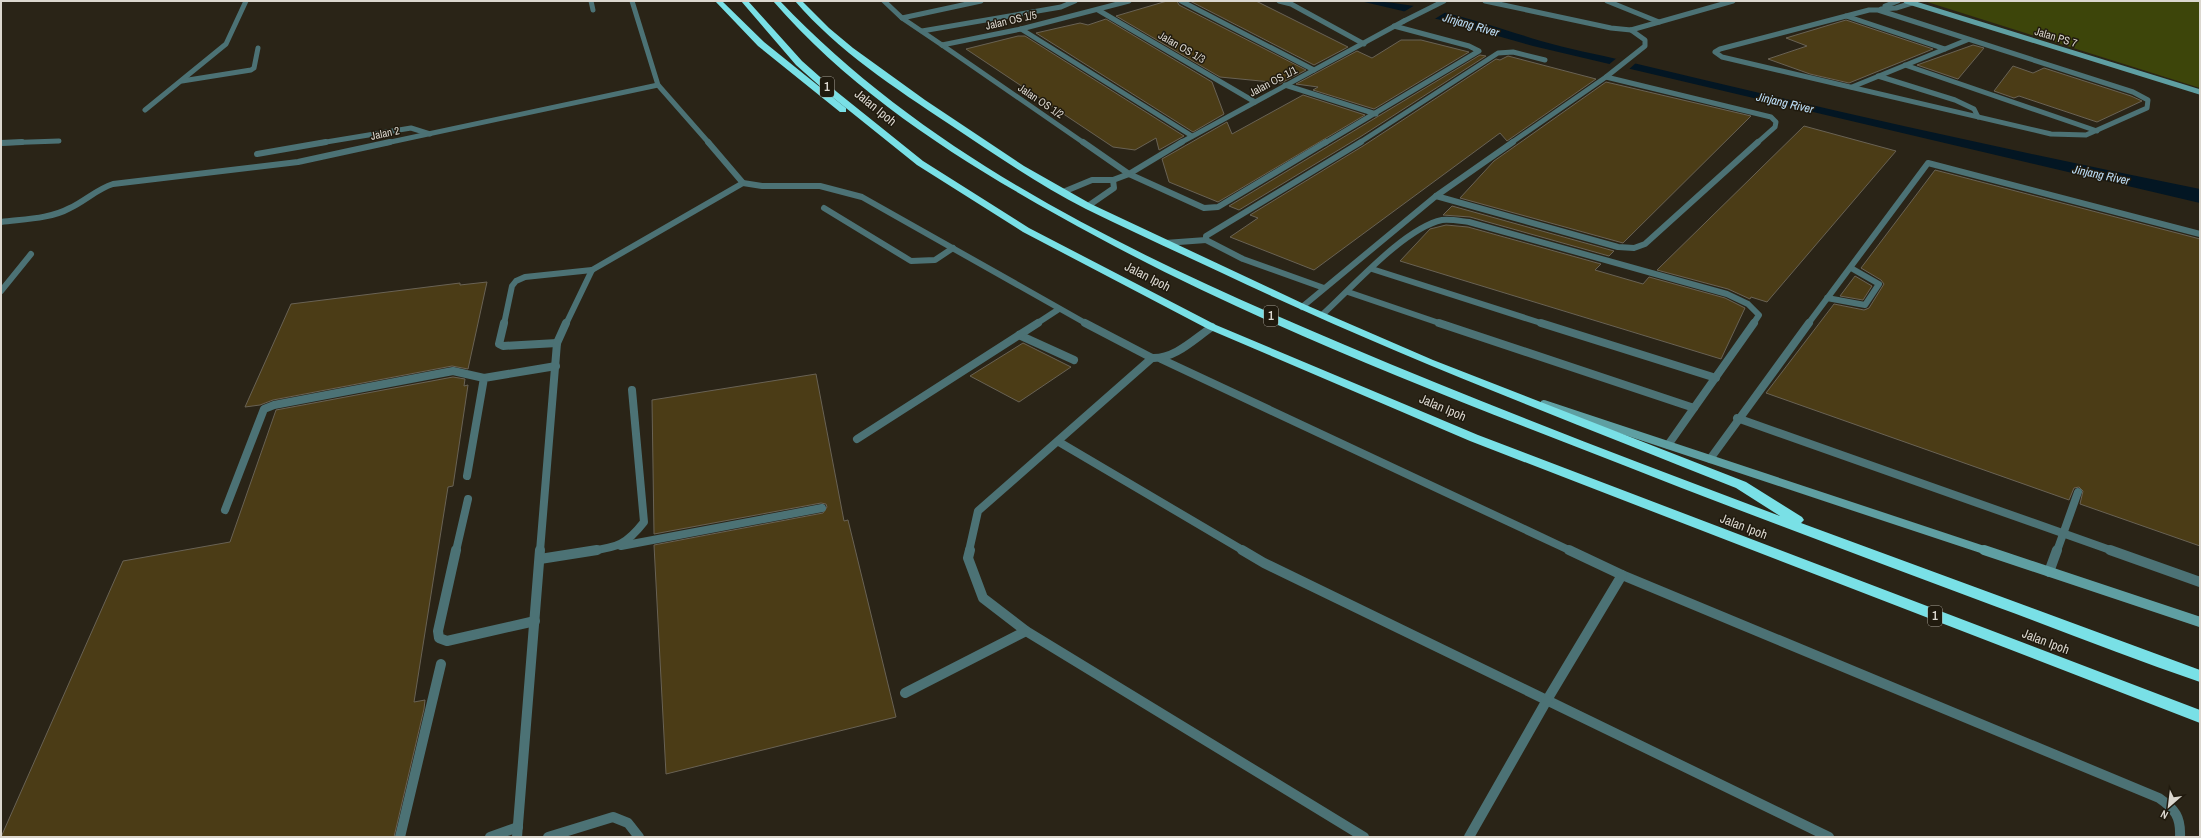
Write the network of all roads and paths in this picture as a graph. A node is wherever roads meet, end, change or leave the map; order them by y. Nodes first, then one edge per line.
1 (246, 1) edge
2 (591, 1) edge
3 (632, 1) edge
4 (718, 1) edge
5 (744, 1) edge
6 (776, 1) edge
7 (798, 1) edge
8 (808, 1) edge
9 (885, 1) edge
10 (981, 1) edge
11 (1075, 1) edge
12 (1129, 1) edge
13 (1181, 1) edge
14 (1279, 1) edge
15 (1485, 1) edge
16 (1607, 1) edge
17 (1733, 1) edge
18 (1898, 1) edge
19 (1906, 1) edge
20 (1443, 2) edge
21 (1912, 3) junction
22 (1881, 9) junction
23 (593, 10) dead end
24 (1098, 10) junction
25 (1846, 16) junction
26 (902, 18) junction
27 (1659, 22) junction
28 (1394, 26) junction
29 (1021, 29) junction
30 (1631, 30) junction
31 (922, 31) junction
32 (1967, 40) junction
33 (1364, 44) junction
34 (942, 45) junction
35 (258, 48) dead end
36 (1945, 49) junction
37 (850, 50) junction
38 (1544, 60) dead end
39 (1905, 65) junction
40 (1314, 70) junction
41 (1878, 76) junction
42 (1606, 77) junction
43 (182, 81) junction
44 (658, 85) junction
45 (1285, 85) junction
46 (1852, 87) junction
47 (2200, 92) edge
48 (1255, 102) junction
49 (145, 110) dead end
50 (1376, 114) junction
51 (1978, 117) junction
52 (2097, 131) junction
53 (430, 134) junction
54 (1192, 136) junction
55 (59, 141) dead end
56 (1, 143) edge
57 (258, 154) dead end
58 (920, 163) junction
59 (1129, 174) junction
60 (1113, 180) junction
61 (743, 183) junction
62 (1063, 192) junction
63 (1436, 196) junction
64 (1088, 206) junction
65 (824, 208) dead end
66 (1, 222) edge
67 (2200, 234) edge
68 (1206, 240) junction
69 (1165, 243) junction
70 (953, 248) junction
71 (31, 254) dead end
72 (1850, 268) junction
73 (1372, 269) junction
74 (592, 270) junction
75 (1324, 288) junction
76 (1, 291) edge
77 (1348, 292) junction
78 (1827, 298) junction
79 (1302, 307) junction
80 (1059, 309) junction
81 (1322, 316) junction
82 (1212, 327) junction
83 (1019, 335) junction
84 (557, 343) junction
85 (1157, 358) junction
86 (1074, 360) dead end
87 (556, 366) junction
88 (484, 378) junction
89 (1716, 378) junction
90 (1486, 384) junction
91 (632, 390) dead end
92 (1694, 408) junction
93 (1737, 418) junction
94 (857, 439) dead end
95 (1058, 442) junction
96 (1668, 445) junction
97 (1710, 459) junction
98 (467, 476) dead end
99 (2078, 492) dead end
100 (468, 499) dead end
101 (822, 508) dead end
102 (225, 510) dead end
103 (1820, 534) junction
104 (2062, 534) junction
105 (618, 547) junction
106 (540, 559) junction
107 (2049, 572) junction
108 (1622, 575) junction
109 (2200, 582) edge
110 (535, 621) junction
111 (2200, 622) edge
112 (1026, 631) junction
113 (441, 664) dead end
114 (2200, 676) edge
115 (905, 693) dead end
116 (1547, 700) junction
117 (2200, 717) edge
118 (518, 832) edge
119 (400, 837) edge
120 (490, 837) edge
121 (548, 837) edge
122 (639, 837) edge
123 (1364, 837) edge
124 (1468, 837) edge
125 (1829, 837) edge
126 (2180, 837) edge

1 - 43 street
2 - 23 street
3 - 44 street
4 - 58 highway
5 - 58 highway, Jalan Ipoh / 1
6 - 103 highway, Jalan Ipoh / 1
7 - 37 highway
8 - 37 highway
9 - 26 street, Jalan OS 1/2
10 - 26 street, Jalan OS 1/5
11 - 31 street
12 - 24 street, Jalan OS 1/5
13 - 40 street
14 - 33 street
15 - 30 street
16 - 27 street
17 - 27 street
18 - 22 street
19 - 21 street, Jalan PS 7
20 - 28 street, Jalan OS 1/1
21 - 22 street
21 - 47 street, Jalan PS 7
22 - 25 street
22 - 32 street
24 - 29 street, Jalan OS 1/5
24 - 48 street, Jalan OS 1/3
25 - 36 street
25 - 46 street
26 - 31 street, Jalan OS 1/2
27 - 30 street
28 - 33 street, Jalan OS 1/1
28 - 50 street, Jalan OS 1/2
29 - 34 street, Jalan OS 1/5
29 - 54 street
30 - 42 street
31 - 34 street, Jalan OS 1/2
32 - 36 street
32 - 52 street
33 - 40 street, Jalan OS 1/1
34 - 59 street, Jalan OS 1/2
35 - 43 street
36 - 39 street
37 - 62 highway
38 - 68 street
39 - 41 street
39 - 52 street
40 - 45 street, Jalan OS 1/1
41 - 46 street
41 - 51 street
42 - 63 street
42 - 63 street
43 - 49 street
44 - 53 street, Jalan 2
44 - 61 street
45 - 48 street, Jalan OS 1/1
45 - 50 street
46 - 51 street
48 - 54 street, Jalan OS 1/1
50 - 59 street, Jalan OS 1/2
51 - 52 street
53 - 57 street
53 - 66 street, Jalan 2
54 - 59 street, Jalan OS 1/1
55 - 56 street
58 - 82 highway, Jalan Ipoh / 1
59 - 60 street, Jalan OS 1/1
60 - 62 street, Jalan OS 1/1
60 - 64 street
61 - 70 street
61 - 74 street
62 - 64 highway
63 - 75 street
64 - 69 highway
65 - 70 street
67 - 72 street
68 - 69 street
68 - 75 street
69 - 79 highway
70 - 80 street
71 - 76 street
72 - 78 street
72 - 78 street
73 - 77 street
73 - 89 street
73 - 89 street
74 - 84 street
74 - 84 street
75 - 79 street
77 - 81 street
77 - 92 street
78 - 93 street
79 - 81 highway
80 - 83 street
80 - 85 street
81 - 90 highway
82 - 85 street
82 - 117 highway, Jalan Ipoh / 1
83 - 86 street
83 - 94 street
84 - 87 street
85 - 95 street
85 - 108 street
87 - 88 street
87 - 106 street
88 - 98 street
88 - 102 street
89 - 92 street
90 - 96 street
90 - 103 highway
91 - 105 street
92 - 96 street
93 - 97 street
93 - 104 street
95 - 112 street
95 - 116 street
96 - 97 street
97 - 107 street
99 - 104 street
100 - 110 street
101 - 105 street
103 - 114 highway, Jalan Ipoh / 1
104 - 107 street
104 - 109 street
105 - 106 street
106 - 110 street
107 - 111 street
108 - 116 street
108 - 126 street
110 - 118 street
112 - 115 street
112 - 123 street
113 - 119 street
116 - 124 street
116 - 125 street
118 - 120 street
121 - 122 street

